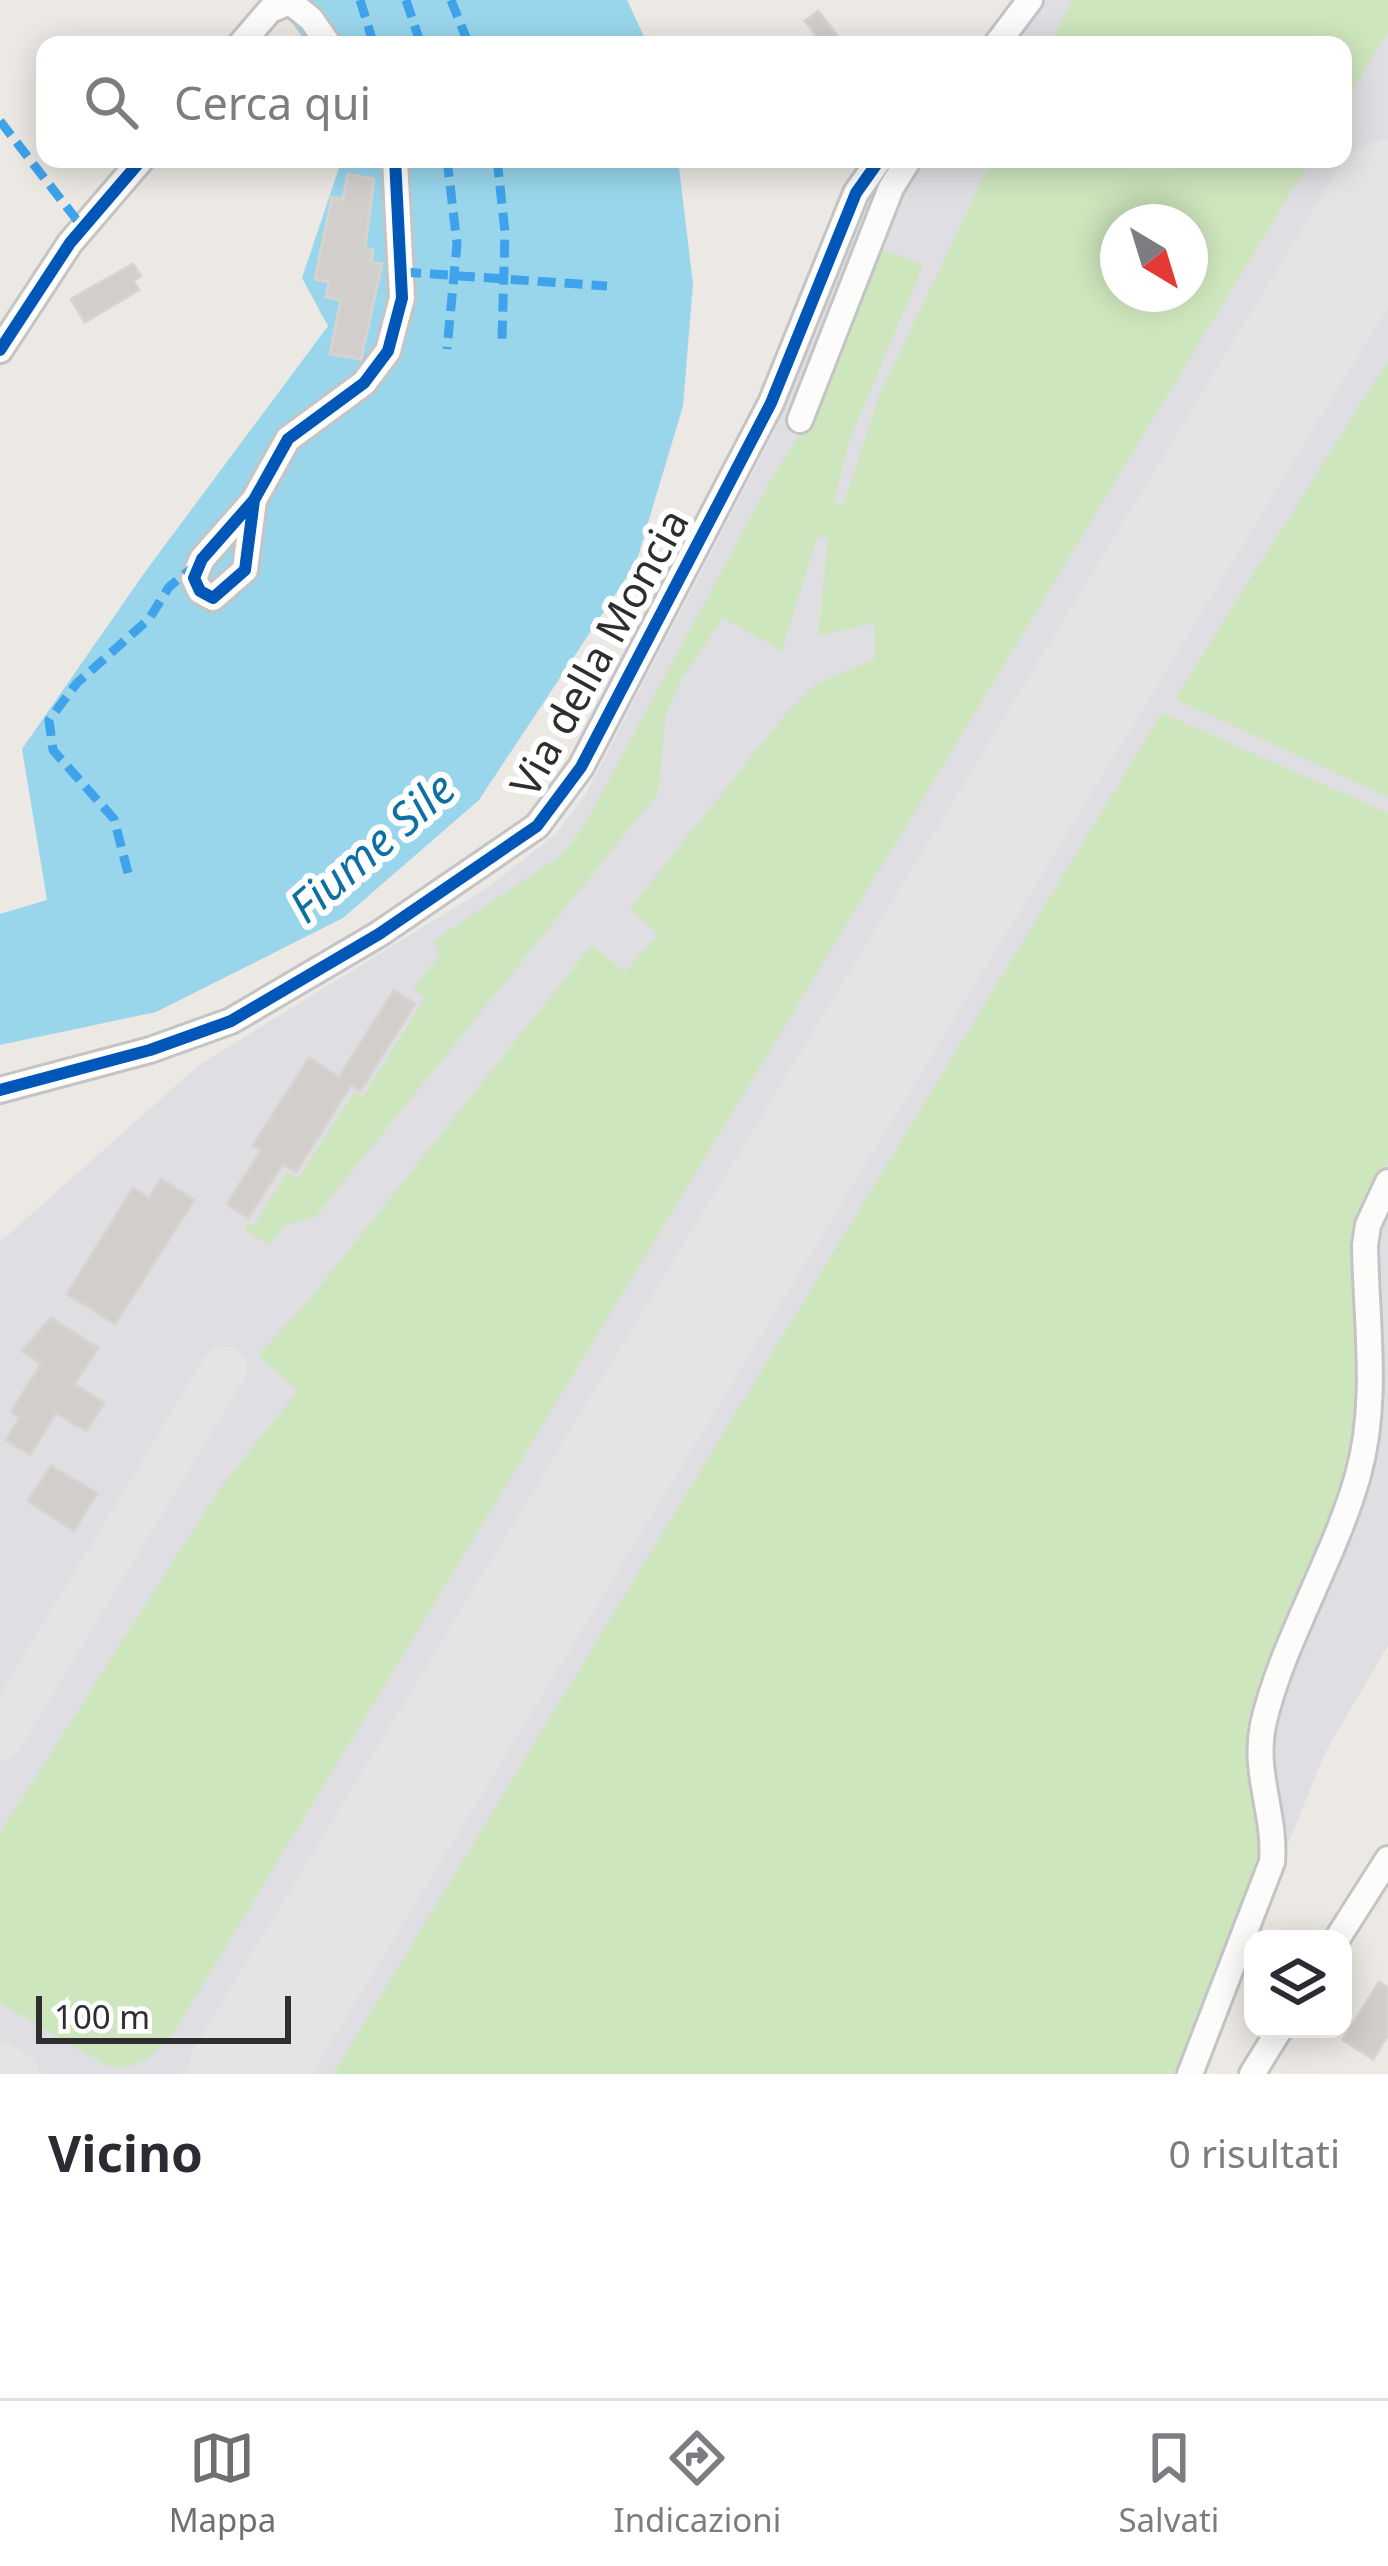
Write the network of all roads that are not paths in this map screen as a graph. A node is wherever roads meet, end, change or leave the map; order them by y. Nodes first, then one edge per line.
1 (1030, 0) edge
2 (248, 36) edge
3 (323, 36) edge
4 (1003, 36) edge
5 (134, 168) edge
6 (396, 168) edge
7 (874, 168) edge
8 (903, 168) edge
9 (0, 350) edge
10 (800, 419) dead end
11 (254, 500) dead end
12 (0, 1090) edge
13 (1388, 1182) edge
14 (1388, 1859) edge
15 (1343, 1930) edge
16 (1274, 2038) edge
17 (1190, 2074) edge
18 (1252, 2074) edge

1 - 4 street
2 - 3 street
5 - 9 street
6 - 11 street
7 - 12 street, Via della Moncia
8 - 10 street
13 - 17 street
14 - 15 street
16 - 18 street

